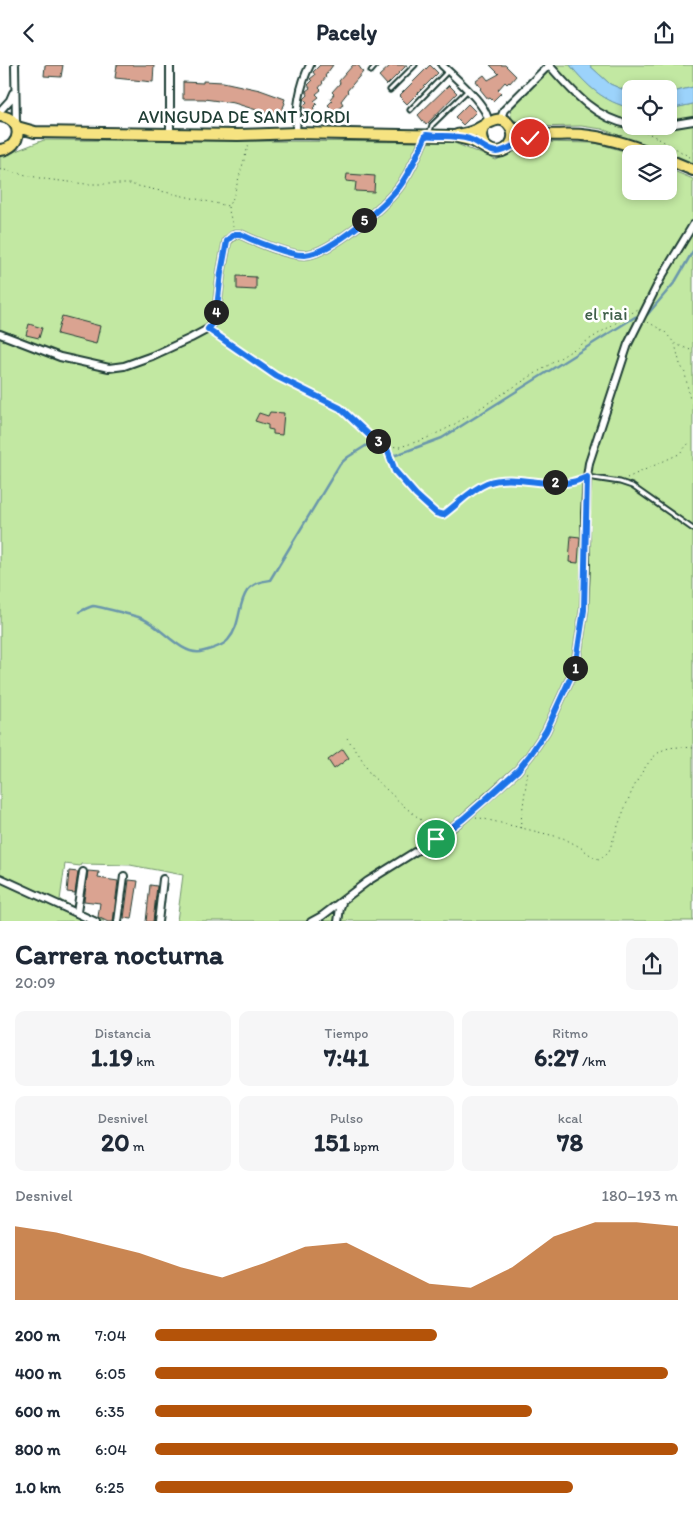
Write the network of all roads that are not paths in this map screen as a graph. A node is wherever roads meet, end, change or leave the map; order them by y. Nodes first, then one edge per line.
1 (15, 65) edge
2 (170, 65) edge
3 (310, 65) edge
4 (376, 65) edge
5 (415, 65) edge
6 (442, 65) edge
7 (549, 65) edge
8 (370, 71) dead end
9 (448, 71) junction
10 (15, 89) junction
11 (390, 90) dead end
12 (468, 90) junction
13 (410, 110) dead end
14 (0, 111) edge
15 (0, 115) edge
16 (693, 121) edge
17 (487, 123) junction
18 (622, 123) edge
19 (677, 124) edge
20 (508, 125) junction
21 (16, 126) junction
22 (35, 132) junction
23 (296, 133) junction
24 (170, 134) junction
25 (427, 135) junction
26 (543, 135) junction
27 (454, 136) junction
28 (16, 141) junction
29 (626, 145) edge
30 (506, 149) junction
31 (0, 150) edge
32 (489, 150) junction
33 (677, 163) edge
34 (693, 170) edge
35 (693, 225) edge
36 (0, 334) edge
37 (587, 477) junction
38 (693, 529) edge
39 (83, 871) dead end
40 (124, 876) dead end
41 (0, 877) edge
42 (163, 879) dead end
43 (344, 898) junction
44 (77, 912) junction
45 (96, 921) edge
46 (118, 921) edge
47 (158, 921) edge
48 (311, 921) edge
49 (338, 921) edge

1 - 10 street
2 - 24 street
3 - 23 street
4 - 8 lane
5 - 11 lane
6 - 9 street
7 - 18 street
7 - 20 street
9 - 12 street
9 - 13 lane
10 - 14 street
10 - 21 street
12 - 17 street
12 - 25 lane
15 - 21 main road, AVINGUDA DE SANT JORDI
16 - 19 street
17 - 20 main road
17 - 27 main road, AVINGUDA DE SANT JORDI
17 - 32 main road
20 - 26 main road
20 - 30 main road
21 - 22 main road, AVINGUDA DE SANT JORDI
21 - 28 main road
22 - 24 main road, AVINGUDA DE SANT JORDI
22 - 28 main road, AVINGUDA DE SANT JORDI
23 - 24 main road, AVINGUDA DE SANT JORDI
23 - 25 main road, AVINGUDA DE SANT JORDI
25 - 27 main road, AVINGUDA DE SANT JORDI
25 - 36 street
26 - 29 main road
26 - 30 main road
27 - 32 main road, AVINGUDA DE SANT JORDI
28 - 31 main road, AVINGUDA DE SANT JORDI
30 - 32 main road
33 - 34 main road
35 - 37 street
37 - 38 lane
37 - 43 street
39 - 44 street
40 - 46 street
41 - 44 street
42 - 47 street
43 - 48 street
43 - 49 street
44 - 45 street

